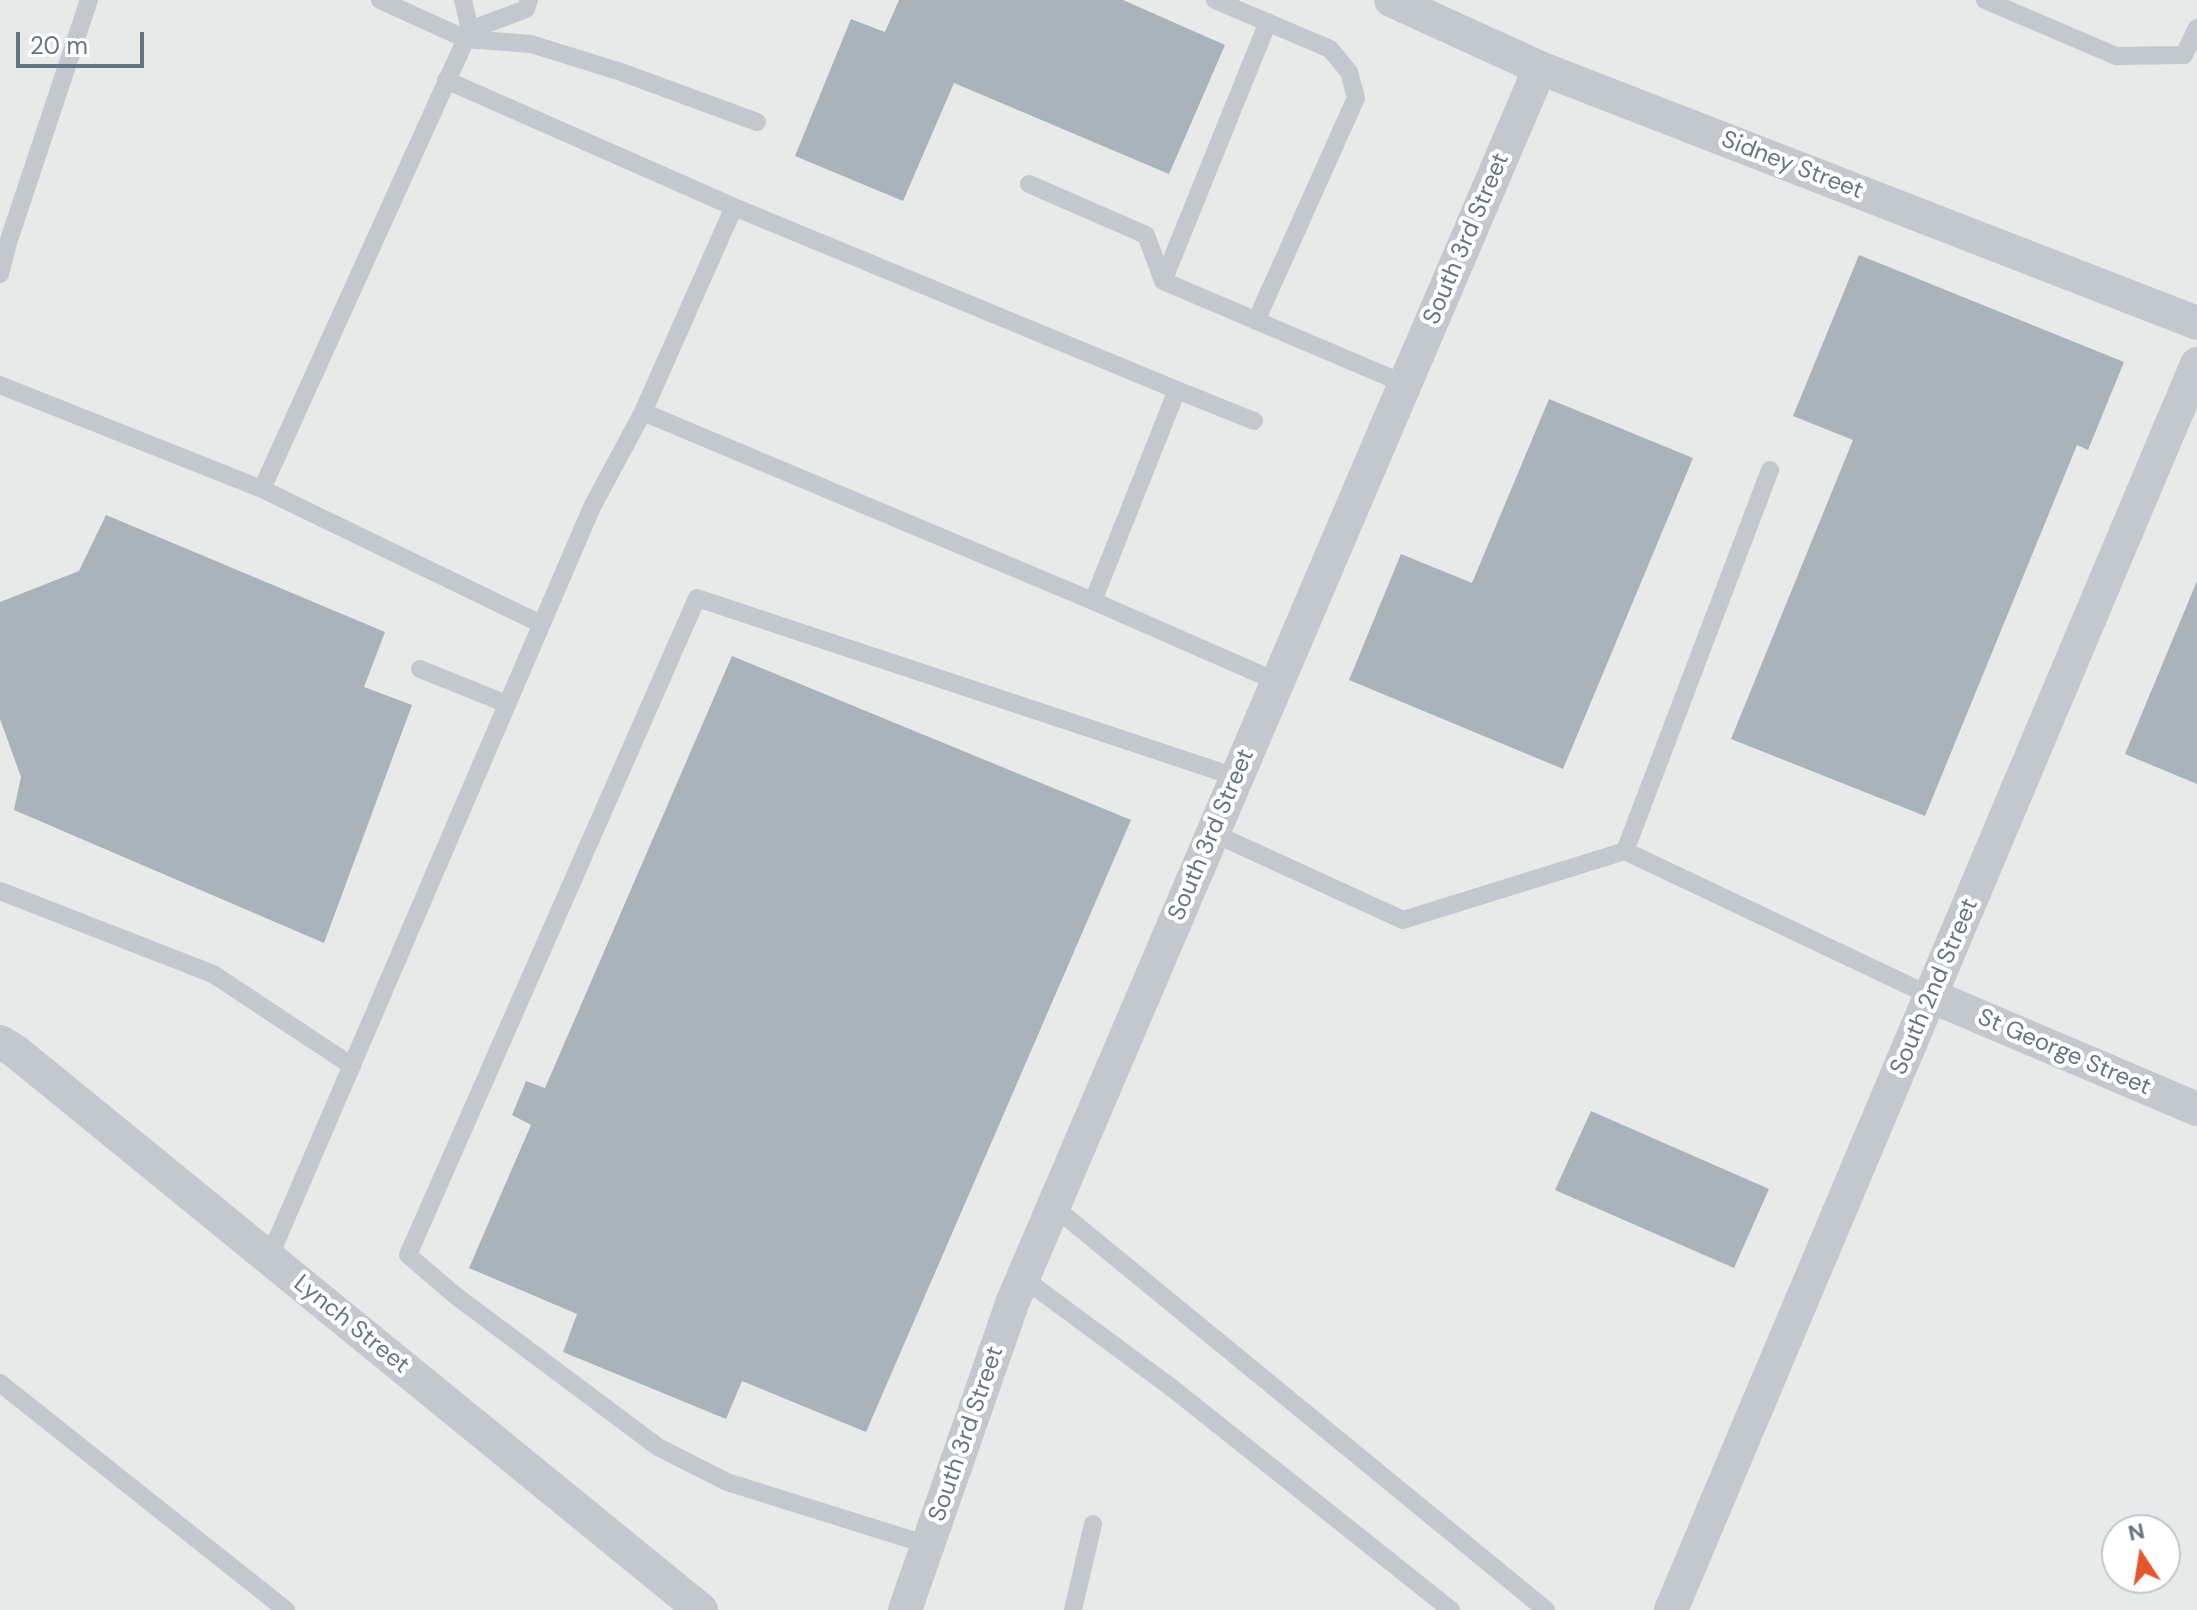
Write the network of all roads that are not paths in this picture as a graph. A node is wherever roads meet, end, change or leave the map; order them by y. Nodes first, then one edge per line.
1 (89, 0) edge
2 (380, 0) edge
3 (463, 0) edge
4 (529, 0) edge
5 (1215, 0) edge
6 (1391, 0) edge
7 (1985, 0) edge
8 (1268, 22) junction
9 (2197, 28) edge
10 (468, 34) junction
11 (1540, 68) junction
12 (446, 80) junction
13 (757, 122) dead end
14 (1029, 184) dead end
15 (734, 207) junction
16 (0, 274) edge
17 (1163, 281) junction
18 (1256, 321) junction
19 (2197, 323) edge
20 (2197, 364) edge
21 (1405, 384) junction
22 (0, 385) edge
23 (1177, 390) junction
24 (643, 412) junction
25 (1254, 421) dead end
26 (1770, 470) dead end
27 (262, 489) junction
28 (1093, 601) junction
29 (541, 624) junction
30 (420, 669) dead end
31 (1278, 682) junction
32 (507, 704) junction
33 (1236, 777) junction
34 (1213, 833) junction
35 (1625, 851) junction
36 (0, 891) edge
37 (1931, 996) junction
38 (0, 1042) edge
39 (352, 1066) junction
40 (2197, 1109) edge
41 (1053, 1206) junction
42 (269, 1258) junction
43 (1023, 1278) junction
44 (0, 1383) edge
45 (1093, 1524) dead end
46 (928, 1545) junction
47 (286, 1610) edge
48 (701, 1610) edge
49 (905, 1610) edge
50 (1073, 1610) edge
51 (1451, 1610) edge
52 (1546, 1610) edge
53 (1671, 1610) edge

1 - 16 lane
2 - 10 lane
3 - 10 lane
4 - 10 lane
5 - 8 lane
6 - 11 street, Sidney Street
7 - 9 lane
8 - 17 lane
8 - 18 lane
10 - 12 lane
10 - 13 lane
11 - 19 street, Sidney Street
11 - 21 street, South 3rd Street
12 - 15 lane
12 - 27 lane
14 - 17 lane
15 - 23 lane
15 - 24 lane
17 - 18 lane
18 - 21 lane
20 - 37 street, South 2nd Street
21 - 31 street, South 3rd Street
22 - 27 lane
23 - 25 lane
23 - 28 lane
24 - 28 lane
24 - 29 lane
26 - 35 lane
27 - 29 lane
28 - 31 lane
29 - 32 lane
30 - 32 lane
31 - 33 street, South 3rd Street
32 - 39 lane
33 - 34 street, South 3rd Street
33 - 46 lane
34 - 35 lane
34 - 41 street, South 3rd Street
35 - 37 lane
36 - 39 lane
37 - 40 street, St George Street
37 - 53 street, South 2nd Street
38 - 42 street, Lynch Street
39 - 42 lane
41 - 43 street, South 3rd Street
41 - 52 lane
42 - 48 street, Lynch Street
43 - 46 street, South 3rd Street
43 - 51 lane
44 - 47 lane
45 - 50 lane
46 - 49 street, South 3rd Street

